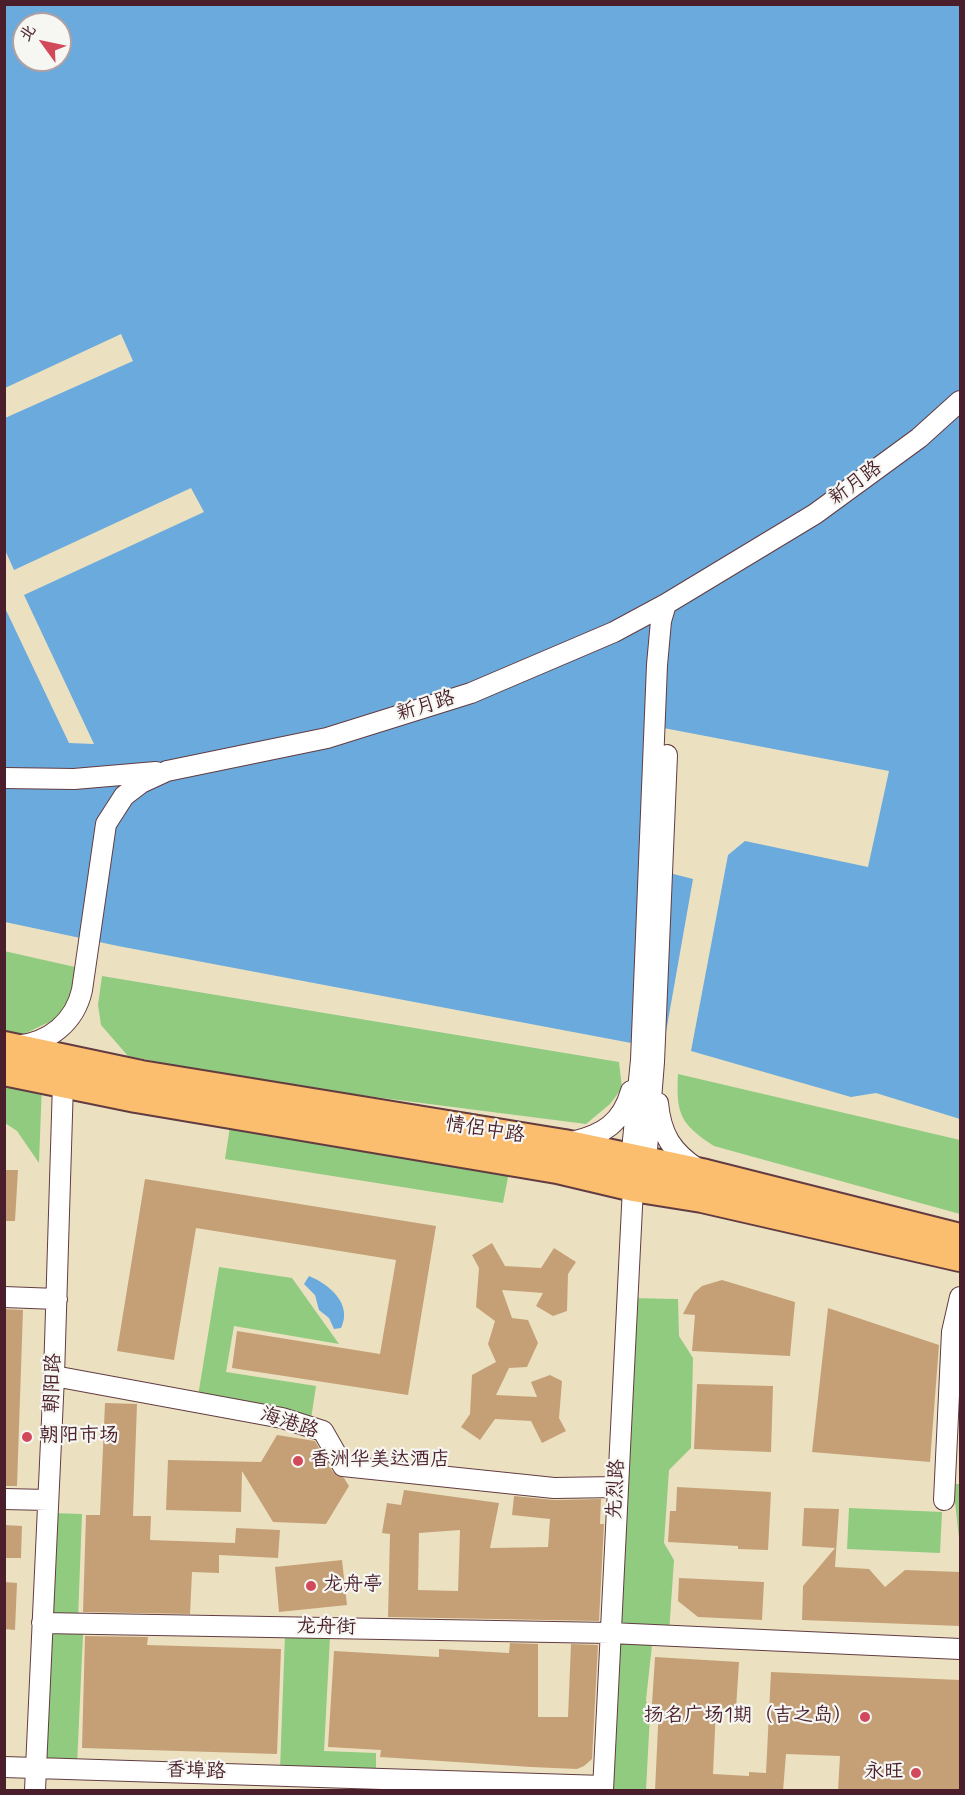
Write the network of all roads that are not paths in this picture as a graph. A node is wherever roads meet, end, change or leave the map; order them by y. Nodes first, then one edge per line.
1 (960, 401) edge
2 (702, 582) junction
3 (666, 604) junction
4 (167, 771) junction
5 (4, 778) edge
6 (6, 1054) edge
7 (648, 1061) junction
8 (63, 1083) junction
9 (564, 1144) junction
10 (636, 1170) junction
11 (706, 1174) junction
12 (960, 1238) edge
13 (960, 1257) edge
14 (4, 1297) edge
15 (960, 1297) edge
16 (57, 1299) junction
17 (54, 1376) junction
18 (617, 1487) junction
19 (4, 1499) edge
20 (48, 1500) junction
21 (944, 1500) dead end
22 (42, 1623) junction
23 (610, 1633) junction
24 (960, 1649) edge
25 (4, 1767) edge
26 (36, 1769) junction
27 (603, 1788) edge
28 (35, 1791) edge

1 - 2 street, 新月路
2 - 3 street, 新月路
2 - 7 street
3 - 4 street, 新月路
3 - 7 street
4 - 5 street
4 - 6 street, 新月路
6 - 8 highway, 情侶中路
6 - 9 highway, 情侶中路
7 - 9 street
7 - 10 street, 先烈路
7 - 11 street
8 - 10 highway, 情侶中路
8 - 16 street, 朝阳路
9 - 10 highway, 情侶中路
10 - 11 highway, 情侶中路
10 - 13 highway, 情侶中路
10 - 18 street, 先烈路
11 - 12 highway, 情侶中路
14 - 16 street
15 - 21 street
16 - 17 street, 朝阳路
17 - 18 street, 海港路
17 - 20 street, 朝阳路
18 - 23 street, 先烈路
19 - 20 street
20 - 22 street, 朝阳路
22 - 23 street, 龙舟街
22 - 26 street, 朝阳路
23 - 24 street, 龙舟街
23 - 27 street, 先烈路
25 - 26 street, 香埠路
26 - 27 street, 香埠路
26 - 28 street, 朝阳路

